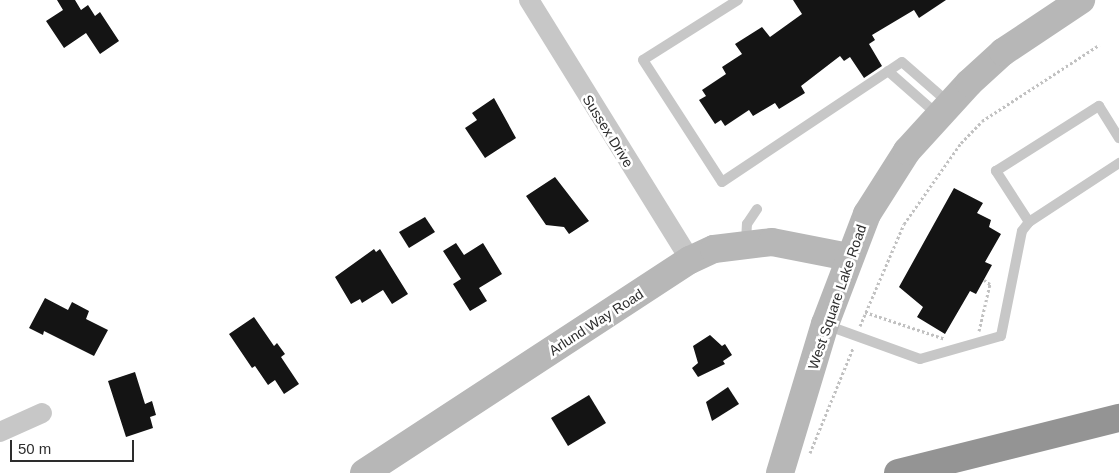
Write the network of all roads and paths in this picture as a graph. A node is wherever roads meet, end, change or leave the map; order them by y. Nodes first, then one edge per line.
1 (529, 0) edge
2 (738, 0) edge
3 (1081, 0) edge
4 (1099, 45) dead end
5 (888, 71) junction
6 (943, 109) junction
7 (1119, 138) edge
8 (1119, 163) edge
9 (757, 209) dead end
10 (1028, 222) junction
11 (746, 242) junction
12 (849, 256) junction
13 (690, 260) junction
14 (984, 280) dead end
15 (865, 312) junction
16 (825, 324) junction
17 (968, 335) dead end
18 (857, 336) junction
19 (949, 340) dead end
20 (42, 413) dead end
21 (1119, 418) edge
22 (0, 432) edge
23 (808, 458) dead end
24 (364, 473) edge
25 (780, 473) edge
26 (898, 473) edge

1 - 13 street, Sussex Drive
2 - 5 lane
3 - 6 main road, West Square Lake Road
4 - 15 path
5 - 6 lane
5 - 6 lane
6 - 12 main road, West Square Lake Road
7 - 10 lane
8 - 10 lane
9 - 11 lane
10 - 18 lane
11 - 12 main road, Arlund Way Road
11 - 13 main road, Arlund Way Road
12 - 16 main road, West Square Lake Road
13 - 24 main road, Arlund Way Road
14 - 17 path
15 - 18 path
15 - 19 path
16 - 18 lane
16 - 25 main road, West Square Lake Road
18 - 23 path
20 - 22 street
21 - 26 highway

